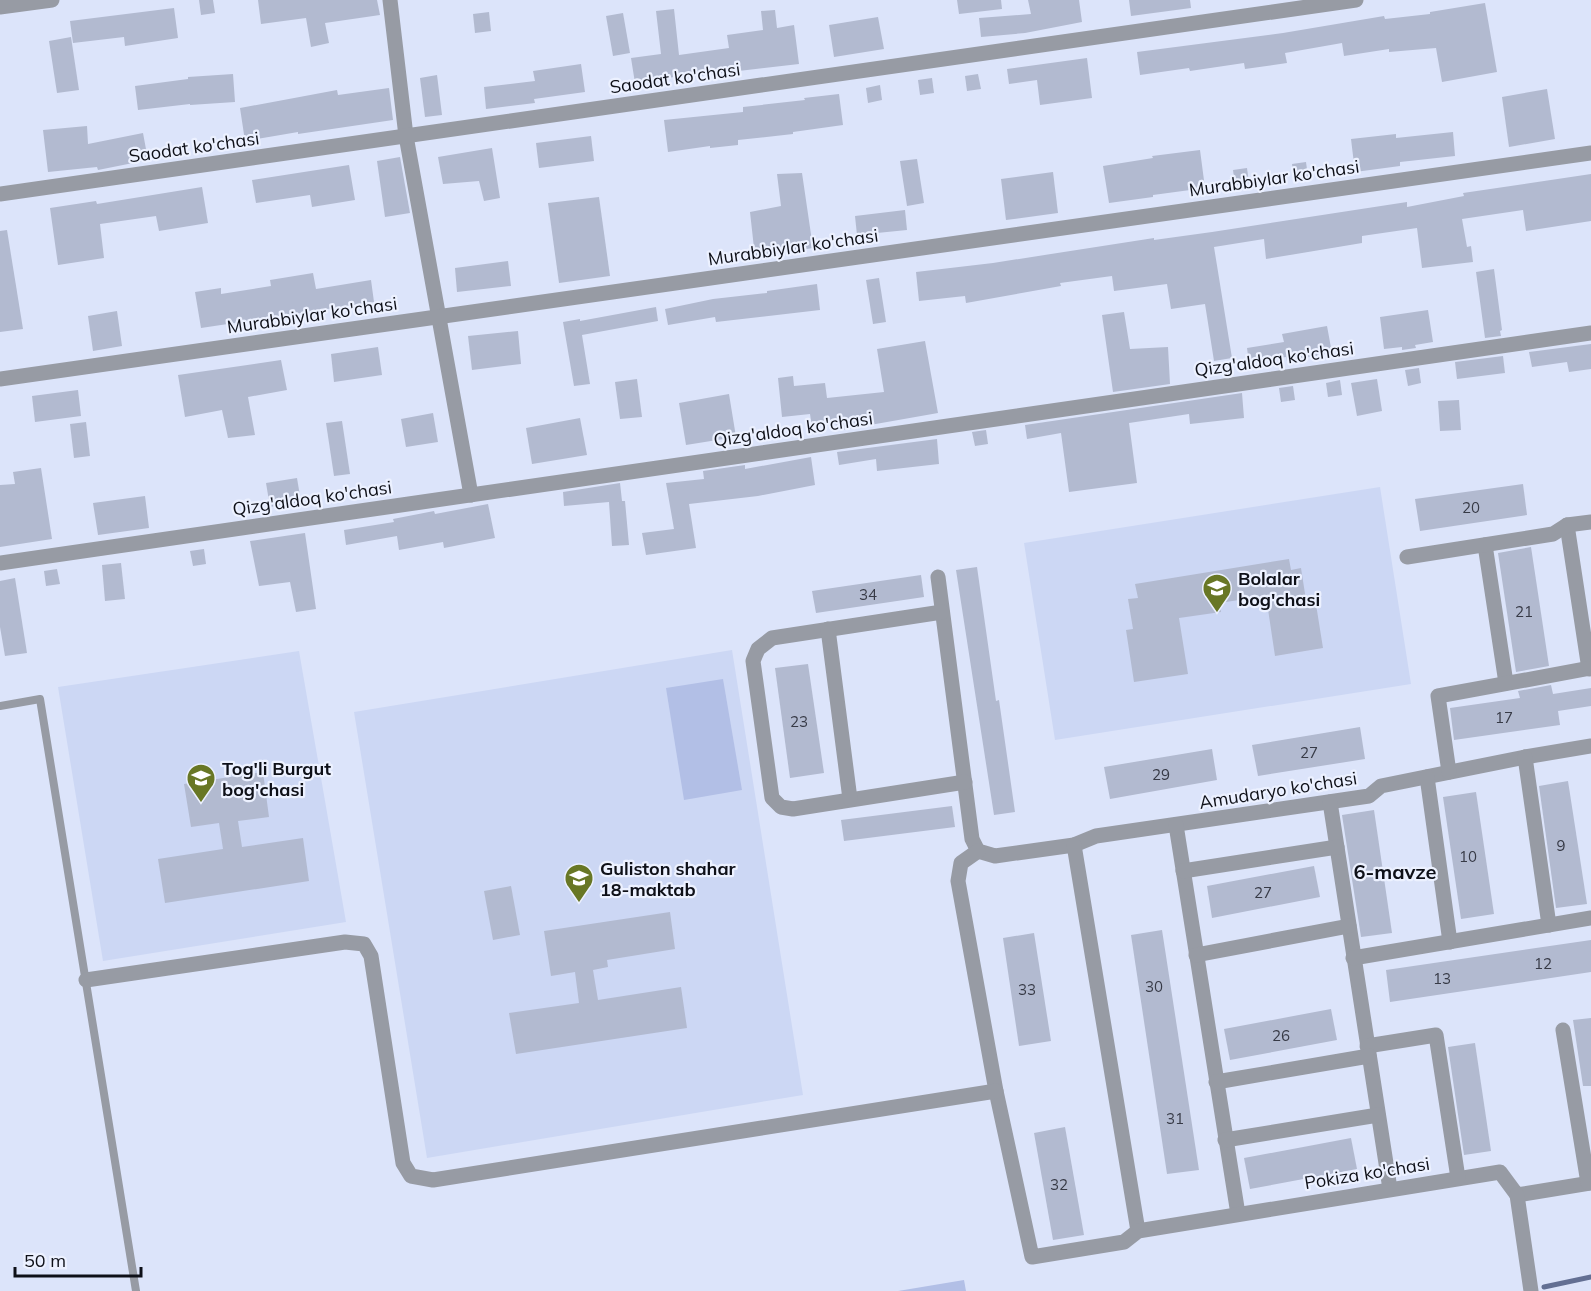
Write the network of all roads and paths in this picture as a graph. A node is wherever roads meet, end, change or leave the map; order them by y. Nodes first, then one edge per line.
1 (52, 0) edge
2 (390, 0) edge
3 (1356, 0) edge
4 (0, 8) edge
5 (406, 136) junction
6 (1591, 153) edge
7 (0, 194) edge
8 (437, 317) junction
9 (1591, 333) edge
10 (0, 379) edge
11 (471, 495) junction
12 (1591, 522) edge
13 (1567, 525) junction
14 (1485, 545) junction
15 (1407, 556) dead end
16 (0, 563) edge
17 (938, 577) dead end
18 (942, 612) junction
19 (828, 629) junction
20 (1590, 669) edge
21 (1506, 683) junction
22 (0, 706) edge
23 (1591, 746) edge
24 (1525, 757) junction
25 (1449, 772) junction
26 (1427, 777) junction
27 (964, 782) junction
28 (850, 799) junction
29 (1330, 802) junction
30 (1176, 825) junction
31 (1074, 845) junction
32 (1337, 847) junction
33 (978, 851) junction
34 (1183, 871) junction
35 (1591, 918) edge
36 (1549, 925) junction
37 (1349, 926) junction
38 (1450, 942) junction
39 (1196, 955) junction
40 (1353, 958) junction
41 (86, 980) junction
42 (1563, 1030) dead end
43 (1368, 1051) junction
44 (1216, 1082) junction
45 (996, 1091) junction
46 (1378, 1115) junction
47 (1225, 1140) junction
48 (1458, 1178) junction
49 (1589, 1183) edge
50 (1390, 1189) junction
51 (1517, 1195) junction
52 (1238, 1214) junction
53 (1138, 1231) junction
54 (136, 1291) edge
55 (1531, 1291) edge

1 - 4 street
2 - 5 street
3 - 5 street, Saodat ko'chasi
5 - 7 street, Saodat ko'chasi
5 - 8 street
6 - 8 street, Murabbiylar ko'chasi
8 - 10 street, Murabbiylar ko'chasi
8 - 11 street
9 - 11 street, Qizg'aldoq ko'chasi
11 - 16 street, Qizg'aldoq ko'chasi
12 - 13 street
13 - 14 street
13 - 20 street
14 - 15 street
14 - 21 street
17 - 18 street
18 - 19 street
18 - 27 street
19 - 28 street
19 - 28 street
20 - 21 street
21 - 25 street
22 - 41 lane
23 - 24 street, Amudaryo ko'chasi
24 - 25 street, Amudaryo ko'chasi
24 - 36 street
25 - 26 street, Amudaryo ko'chasi
26 - 29 street, Amudaryo ko'chasi
26 - 38 street
27 - 28 street
27 - 33 street
29 - 30 street, Amudaryo ko'chasi
29 - 32 street
30 - 31 street, Amudaryo ko'chasi
30 - 34 street
31 - 33 street, Amudaryo ko'chasi
31 - 53 street
32 - 34 street
32 - 37 street
33 - 45 street
34 - 39 street
35 - 36 street
36 - 38 street
37 - 39 street
37 - 40 street
38 - 40 street
39 - 44 street
40 - 43 street
41 - 45 street
41 - 54 lane
42 - 49 street
43 - 44 street
43 - 46 street
43 - 48 street
44 - 47 street
45 - 53 street, Pokiza ko'chasi
46 - 47 street
46 - 50 street
47 - 52 street
48 - 50 street, Pokiza ko'chasi
48 - 51 street, Pokiza ko'chasi
49 - 51 street
50 - 52 street, Pokiza ko'chasi
51 - 55 street
52 - 53 street, Pokiza ko'chasi

